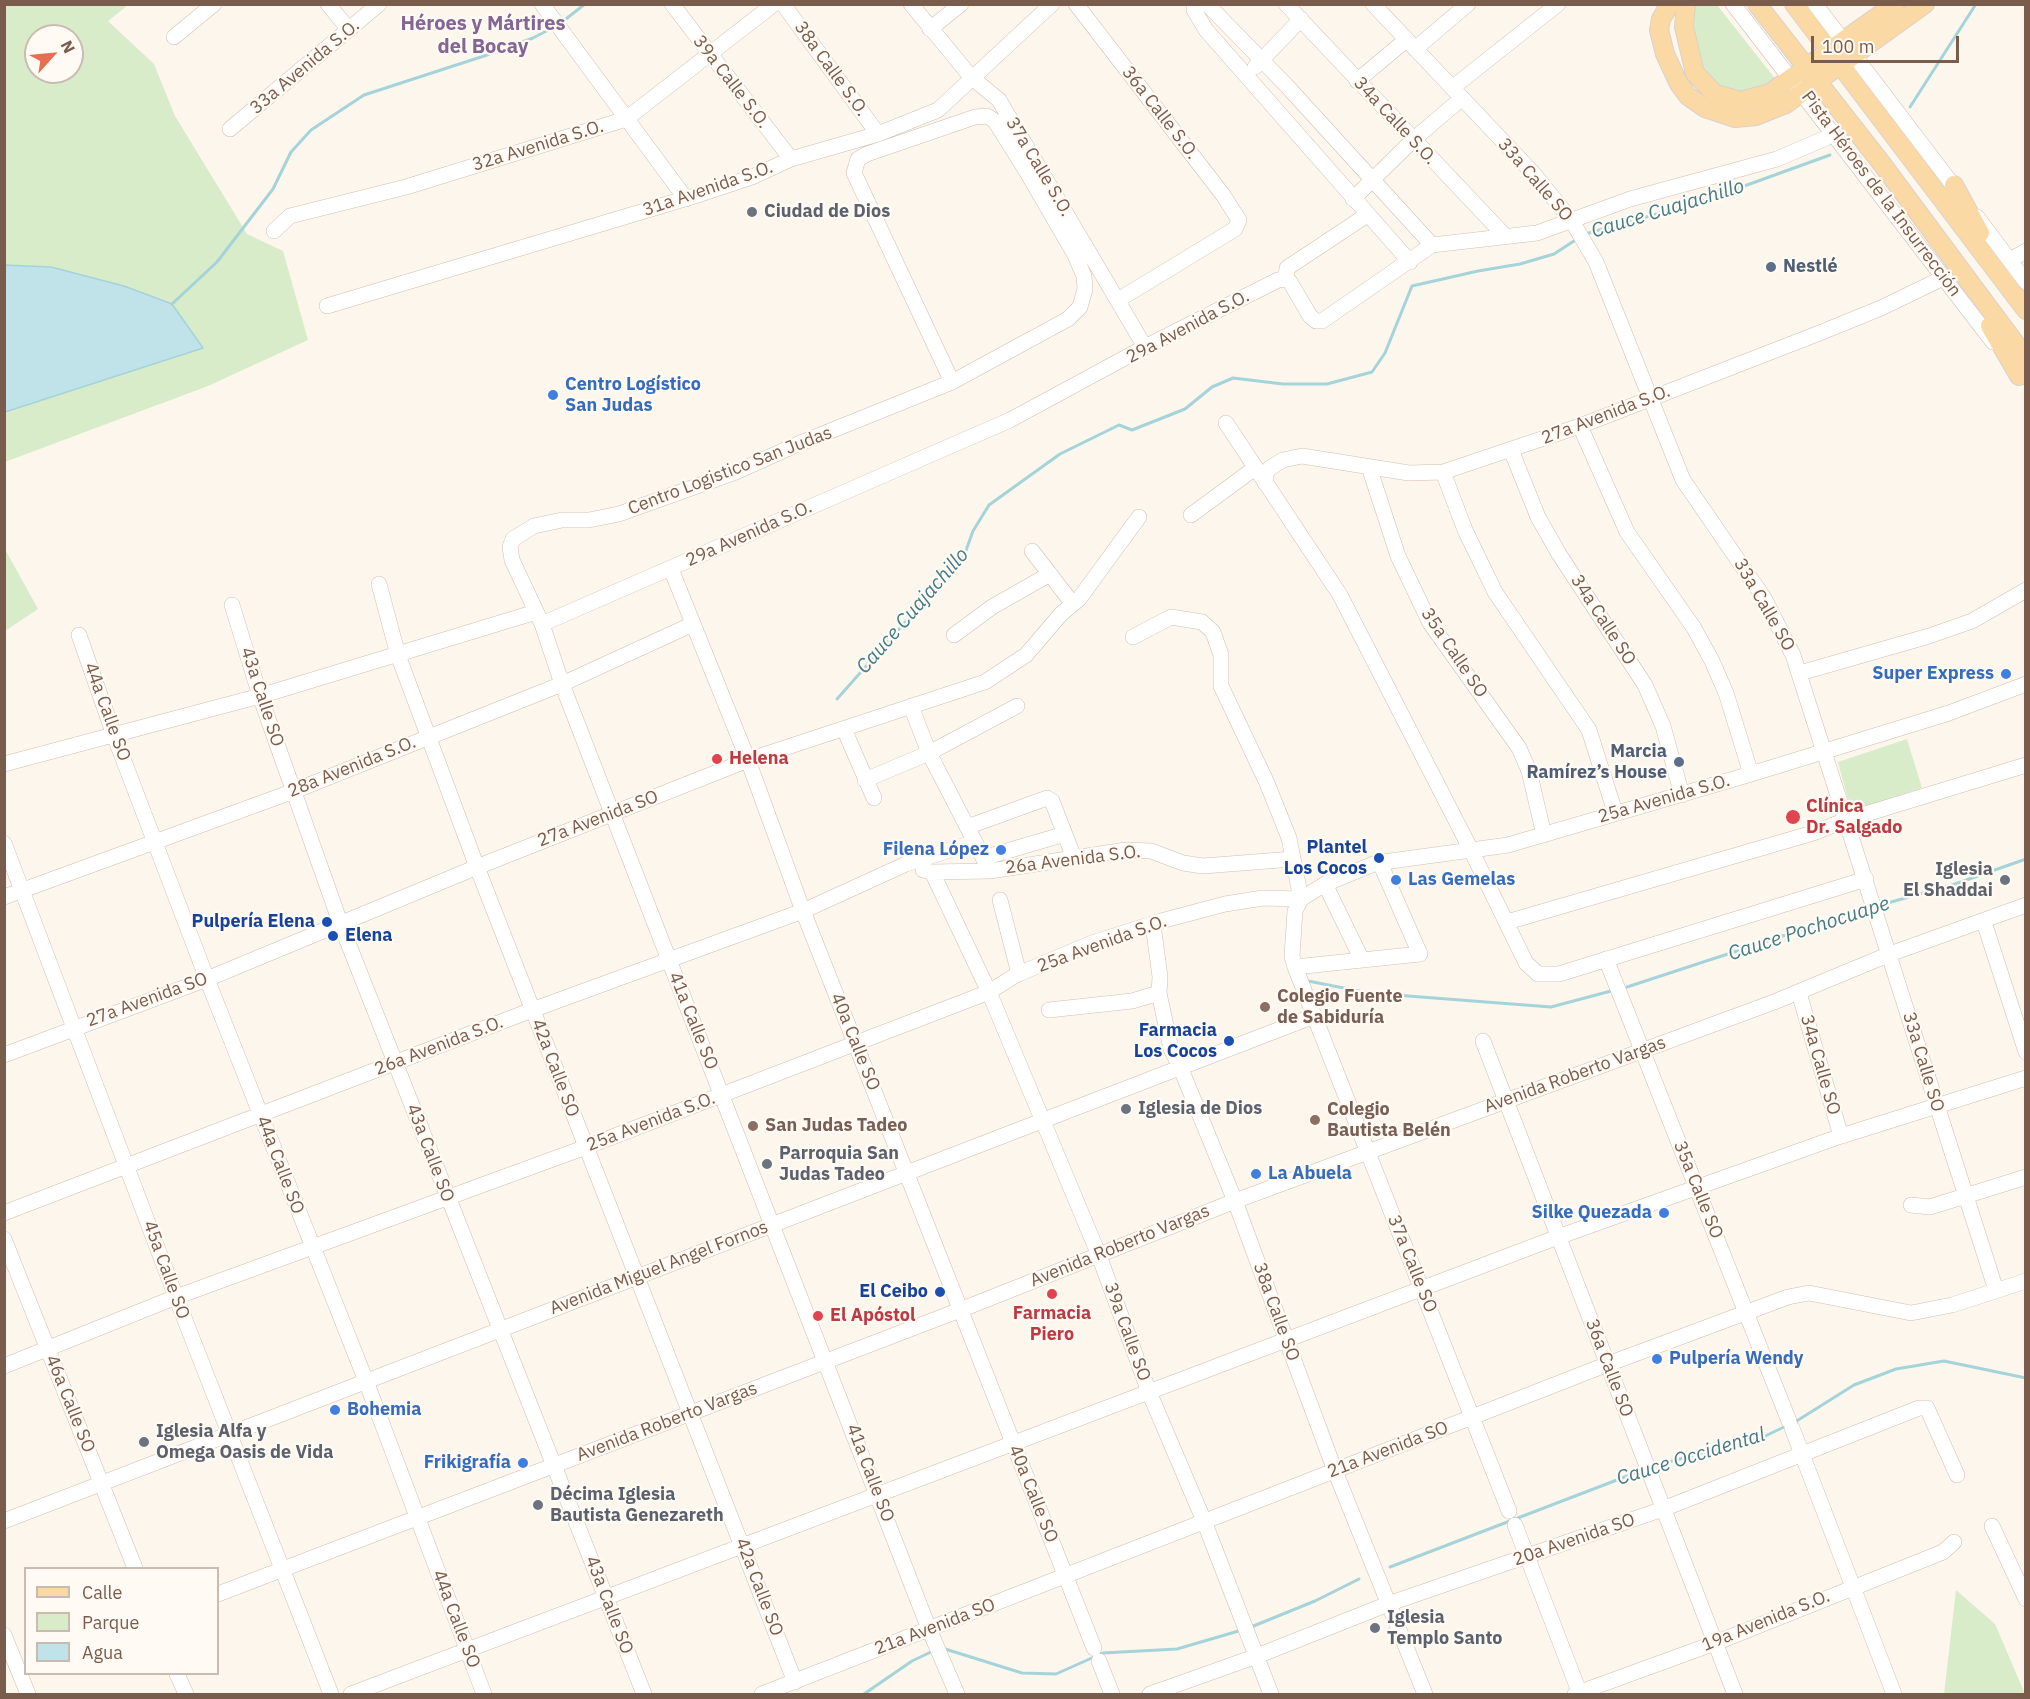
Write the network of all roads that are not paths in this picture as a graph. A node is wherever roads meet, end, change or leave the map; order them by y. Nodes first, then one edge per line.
1 (214, 4) edge
2 (328, 4) edge
3 (379, 4) edge
4 (542, 4) edge
5 (672, 4) edge
6 (774, 4) edge
7 (783, 4) edge
8 (911, 4) edge
9 (961, 4) edge
10 (1053, 4) edge
11 (1076, 4) edge
12 (1194, 4) edge
13 (1207, 4) edge
14 (1286, 4) edge
15 (1373, 4) edge
16 (1468, 4) edge
17 (1558, 4) edge
18 (1733, 4) edge
19 (1757, 4) edge
20 (1794, 4) edge
21 (1815, 4) edge
22 (1895, 4) edge
23 (1924, 4) edge
24 (1675, 12) edge
25 (1301, 20) junction
26 (930, 29) junction
27 (349, 30) junction
28 (174, 37) dead end
29 (1410, 44) junction
30 (1844, 52) junction
31 (709, 54) junction
32 (1262, 59) junction
33 (1812, 73) junction
34 (1246, 76) junction
35 (971, 77) junction
36 (1358, 81) junction
37 (1797, 84) junction
38 (1457, 93) junction
39 (626, 118) junction
40 (230, 129) dead end
41 (878, 134) junction
42 (1826, 138) dead end
43 (1413, 140) junction
44 (791, 159) junction
45 (1372, 180) junction
46 (1954, 185) junction
47 (686, 199) junction
48 (1353, 199) junction
49 (1918, 213) junction
50 (1367, 215) junction
51 (1574, 224) junction
52 (274, 231) dead end
53 (1505, 236) junction
54 (1432, 244) junction
55 (2025, 251) edge
56 (2010, 260) junction
57 (1410, 262) junction
58 (1945, 277) junction
59 (1286, 279) junction
60 (2025, 282) edge
61 (2025, 298) edge
62 (1118, 300) junction
63 (327, 306) dead end
64 (2025, 310) edge
65 (1145, 347) junction
66 (2025, 358) edge
67 (2022, 381) edge
68 (952, 382) junction
69 (1648, 398) junction
70 (1226, 423) dead end
71 (1580, 426) junction
72 (1511, 450) junction
73 (1369, 467) junction
74 (1255, 468) junction
75 (1443, 472) junction
76 (1265, 483) junction
77 (1191, 515) dead end
78 (1139, 517) dead end
79 (510, 548) joint
80 (1032, 551) dead end
81 (671, 569) junction
82 (1050, 574) junction
83 (379, 584) dead end
84 (2025, 591) edge
85 (1073, 604) junction
86 (232, 605) dead end
87 (539, 618) junction
88 (693, 624) junction
89 (80, 635) dead end
90 (954, 635) dead end
91 (1133, 637) dead end
92 (398, 655) junction
93 (1800, 673) junction
94 (562, 684) junction
95 (2025, 684) edge
96 (260, 696) junction
97 (911, 706) junction
98 (1017, 706) dead end
99 (844, 729) junction
100 (114, 735) junction
101 (430, 736) junction
102 (1825, 750) junction
103 (929, 753) junction
104 (748, 760) junction
105 (4, 764) edge
106 (2025, 765) edge
107 (1751, 774) junction
108 (865, 780) junction
109 (294, 791) junction
110 (1682, 795) junction
111 (874, 798) dead end
112 (612, 812) junction
113 (1615, 812) junction
114 (1846, 820) junction
115 (967, 827) junction
116 (1065, 834) junction
117 (1544, 835) junction
118 (155, 840) junction
119 (975, 842) junction
120 (4, 843) edge
121 (1470, 848) junction
122 (1074, 858) junction
123 (1293, 859) junction
124 (1380, 862) junction
125 (906, 864) junction
126 (987, 864) junction
127 (477, 867) junction
128 (932, 872) junction
129 (1866, 879) junction
130 (1325, 884) junction
131 (22, 889) junction
132 (4, 897) edge
133 (1301, 899) junction
134 (1000, 900) dead end
135 (2025, 905) edge
136 (803, 911) junction
137 (1507, 922) junction
138 (1984, 922) junction
139 (341, 924) junction
140 (1153, 924) junction
141 (1890, 954) junction
142 (1606, 959) junction
143 (669, 960) junction
144 (1362, 960) junction
145 (1295, 967) junction
146 (1019, 974) junction
147 (207, 979) junction
148 (988, 992) junction
149 (1159, 993) junction
150 (1799, 993) junction
151 (532, 1010) junction
152 (1049, 1010) dead end
153 (1314, 1016) junction
154 (74, 1027) junction
155 (1483, 1041) dead end
156 (855, 1043) junction
157 (1644, 1050) junction
158 (2025, 1052) edge
159 (4, 1055) edge
160 (394, 1062) junction
161 (1181, 1069) junction
162 (2025, 1078) edge
163 (722, 1094) junction
164 (1506, 1100) junction
165 (1936, 1105) junction
166 (261, 1116) junction
167 (1043, 1122) junction
168 (1841, 1136) junction
169 (586, 1147) junction
170 (1367, 1154) junction
171 (128, 1166) junction
172 (906, 1174) junction
173 (2025, 1177) edge
174 (1696, 1187) junction
175 (447, 1197) junction
176 (1966, 1197) junction
177 (1235, 1201) junction
178 (1911, 1205) dead end
179 (4, 1213) edge
180 (772, 1224) junction
181 (1558, 1237) junction
182 (4, 1239) edge
183 (312, 1248) junction
184 (1098, 1253) junction
185 (636, 1277) junction
186 (2025, 1281) edge
187 (1422, 1289) junction
188 (1996, 1290) junction
189 (176, 1297) junction
190 (960, 1310) junction
191 (1746, 1312) junction
192 (500, 1329) junction
193 (1287, 1342) junction
194 (47, 1347) junction
195 (825, 1360) junction
196 (1608, 1364) junction
197 (4, 1366) edge
198 (366, 1381) junction
199 (1149, 1392) junction
200 (690, 1412) junction
201 (1473, 1417) junction
202 (229, 1434) junction
203 (1012, 1443) junction
204 (1803, 1455) junction
205 (554, 1466) junction
206 (1335, 1471) junction
207 (1957, 1475) dead end
208 (102, 1483) junction
209 (878, 1493) junction
210 (1663, 1509) junction
211 (418, 1518) junction
212 (4, 1521) edge
213 (1204, 1521) junction
214 (1992, 1526) dead end
215 (1954, 1542) dead end
216 (742, 1545) junction
217 (1527, 1557) junction
218 (134, 1567) edge
219 (281, 1570) junction
220 (1065, 1576) junction
221 (1851, 1587) junction
222 (219, 1594) edge
223 (606, 1597) junction
224 (2025, 1599) edge
225 (1388, 1604) junction
226 (4, 1635) edge
227 (935, 1642) junction
228 (1715, 1643) junction
229 (467, 1650) junction
230 (1257, 1656) junction
231 (16, 1669) edge
232 (177, 1675) edge
233 (795, 1682) junction
234 (1578, 1694) edge
235 (28, 1695) edge
236 (186, 1695) edge
237 (331, 1695) edge
238 (351, 1695) edge
239 (484, 1695) edge
240 (644, 1695) edge
241 (762, 1695) edge
242 (957, 1695) edge
243 (1112, 1695) edge
244 (1150, 1695) edge
245 (1271, 1695) edge
246 (1425, 1695) edge
247 (1735, 1695) edge
248 (1894, 1695) edge

1 - 28 street
2 - 27 street
3 - 27 street, 33a Avenida S.O.
4 - 39 street
5 - 31 street, 39a Calle S.O.
6 - 31 street, 32a Avenida S.O.
7 - 41 street, 38a Calle S.O.
8 - 26 street, 37a Calle S.O.
9 - 26 street
10 - 35 street, 31a Avenida S.O.
11 - 62 street, 36a Calle S.O.
12 - 34 street
13 - 32 street
14 - 25 street, 34a Calle S.O.
15 - 29 street, 33a Calle SO
16 - 29 street
17 - 38 street
18 - 37 street, Pista Héroes de la Insurrección
19 - 33 main road, Pista Héroes de la Insurrección
20 - 30 main road
21 - 30 street
22 - 30 main road
23 - 30 main road
24 - 37 main road
24 - 37 main road
25 - 32 street
25 - 36 street, 34a Calle S.O.
26 - 35 street, 37a Calle S.O.
27 - 40 street, 33a Avenida S.O.
29 - 36 street
29 - 38 street, 33a Calle SO
30 - 33 main road
30 - 46 street
30 - 64 main road
31 - 39 street, 32a Avenida S.O.
31 - 44 street, 39a Calle S.O.
32 - 34 street
32 - 45 street
33 - 37 main road
33 - 49 main road, Pista Héroes de la Insurrección
34 - 48 street
35 - 41 street, 31a Avenida S.O.
35 - 62 street, 37a Calle S.O.
36 - 43 street, 34a Calle S.O.
37 - 58 street, Pista Héroes de la Insurrección
38 - 43 street
38 - 51 street, 33a Calle SO
39 - 47 street
39 - 52 street, 32a Avenida S.O.
41 - 44 street, 31a Avenida S.O.
42 - 51 street
43 - 45 street
43 - 53 street, 34a Calle S.O.
44 - 47 street, 31a Avenida S.O.
45 - 48 street
45 - 54 street
46 - 56 street
46 - 61 main road
47 - 63 street, 31a Avenida S.O.
48 - 50 street
49 - 66 main road, Pista Héroes de la Insurrección
49 - 67 main road
50 - 57 street
50 - 59 street
51 - 53 street
51 - 69 street, 33a Calle SO
53 - 54 street
54 - 57 street
55 - 56 street
56 - 60 street
57 - 59 street
58 - 67 street, Pista Héroes de la Insurrección
58 - 69 street, 27a Avenida S.O.
59 - 65 street, 29a Avenida S.O.
62 - 65 street, 37a Calle S.O.
65 - 81 street, 29a Avenida S.O.
68 - 68 street, Centro Logistico San Judas
68 - 79 street, Centro Logistico San Judas
69 - 71 street, 27a Avenida S.O.
69 - 93 street, 33a Calle SO
70 - 74 street
71 - 72 street, 27a Avenida S.O.
71 - 107 street
72 - 75 street, 27a Avenida S.O.
72 - 110 street, 34a Calle SO
73 - 75 street, 27a Avenida S.O.
73 - 76 street, 27a Avenida S.O.
73 - 117 street, 35a Calle SO
74 - 76 street
74 - 77 street
75 - 113 street
76 - 121 street
78 - 85 street, 27a Avenida SO
79 - 87 street, 41a Calle SO
80 - 82 street
81 - 87 street, 29a Avenida S.O.
81 - 88 street, 40a Calle SO
82 - 85 street
82 - 90 street
83 - 92 street, 42a Calle SO
84 - 93 street
85 - 97 street, 27a Avenida SO
86 - 96 street, 43a Calle SO
87 - 92 street, 29a Avenida S.O.
87 - 94 street, 41a Calle SO
88 - 94 street, 28a Avenida S.O.
88 - 104 street, 40a Calle SO
89 - 100 street, 44a Calle SO
91 - 123 street
92 - 96 street, 29a Avenida S.O.
92 - 101 street, 42a Calle SO
93 - 102 street, 33a Calle SO
94 - 101 street, 28a Avenida S.O.
94 - 112 street, 41a Calle SO
95 - 102 street, 25a Avenida S.O.
96 - 100 street, 29a Avenida S.O.
96 - 109 street, 43a Calle SO
97 - 99 street, 27a Avenida SO
97 - 103 street, 26a Avenida S.O.
98 - 103 street
99 - 104 street, 27a Avenida SO
99 - 108 street
100 - 105 street, 29a Avenida S.O.
100 - 118 street, 44a Calle SO
101 - 109 street, 28a Avenida S.O.
101 - 127 street, 42a Calle SO
102 - 107 street, 25a Avenida S.O.
102 - 114 street, 33a Calle SO
103 - 108 street
103 - 115 street, 26a Avenida S.O.
104 - 112 street, 27a Avenida SO
104 - 136 street, 40a Calle SO
106 - 114 street
107 - 110 street, 25a Avenida S.O.
108 - 111 street
109 - 118 street, 28a Avenida S.O.
109 - 139 street, 43a Calle SO
110 - 113 street, 25a Avenida S.O.
112 - 127 street, 27a Avenida SO
112 - 143 street, 41a Calle SO
113 - 117 street, 25a Avenida S.O.
114 - 129 street, 33a Calle SO
114 - 137 street
115 - 116 street
115 - 119 street, 26a Avenida S.O.
116 - 122 street
116 - 126 street
117 - 121 street, 25a Avenida S.O.
118 - 131 street, 28a Avenida S.O.
118 - 147 street, 44a Calle SO
119 - 125 street, 26a Avenida S.O.
119 - 126 street, 26a Avenida S.O.
120 - 131 street, 45a Calle SO
121 - 124 street, 25a Avenida S.O.
121 - 137 street
122 - 123 street, 26a Avenida S.O.
122 - 126 street, 26a Avenida S.O.
123 - 133 street
124 - 130 street, 25a Avenida S.O.
124 - 144 street
125 - 128 street
125 - 136 street, 26a Avenida S.O.
126 - 128 street
127 - 139 street, 27a Avenida SO
127 - 151 street, 42a Calle SO
128 - 148 street, 39a Calle SO
129 - 141 street, 33a Calle SO
129 - 142 street
130 - 133 street, 25a Avenida S.O.
130 - 144 street
131 - 132 street, 28a Avenida S.O.
131 - 154 street, 45a Calle SO
133 - 140 street, 25a Avenida S.O.
133 - 145 street
134 - 146 street
135 - 138 street, Avenida Roberto Vargas
136 - 143 street, 26a Avenida S.O.
136 - 156 street, 40a Calle SO
137 - 142 street
138 - 141 street, Avenida Roberto Vargas
138 - 158 street
139 - 147 street, 27a Avenida SO
139 - 160 street, 43a Calle SO
140 - 146 street, 25a Avenida S.O.
140 - 149 street, 38a Calle SO
141 - 150 street, Avenida Roberto Vargas
141 - 165 street, 33a Calle SO
142 - 157 street, 35a Calle SO
143 - 151 street, 26a Avenida S.O.
143 - 163 street, 41a Calle SO
144 - 145 street
145 - 153 street
146 - 148 street, 25a Avenida S.O.
147 - 154 street, 27a Avenida SO
147 - 166 street, 44a Calle SO
148 - 156 street, 25a Avenida S.O.
148 - 167 street, 39a Calle SO
149 - 152 street
149 - 161 street, 38a Calle SO
150 - 157 street, Avenida Roberto Vargas
150 - 168 street, 34a Calle SO
151 - 160 street, 26a Avenida S.O.
151 - 169 street, 42a Calle SO
153 - 161 street, Avenida Miguel Angel Fornos
153 - 170 street, 37a Calle SO
154 - 159 street, 27a Avenida SO
154 - 171 street, 45a Calle SO
155 - 164 street, 36a Calle SO
156 - 163 street, 25a Avenida S.O.
156 - 172 street, 40a Calle SO
157 - 164 street, Avenida Roberto Vargas
157 - 174 street, 35a Calle SO
160 - 166 street, 26a Avenida S.O.
160 - 175 street, 43a Calle SO
161 - 167 street, Avenida Miguel Angel Fornos
161 - 177 street, 38a Calle SO
162 - 165 street
163 - 169 street, 25a Avenida S.O.
163 - 180 street, 41a Calle SO
164 - 170 street, Avenida Roberto Vargas
164 - 181 street, 36a Calle SO
165 - 168 street
165 - 176 street, 33a Calle SO
166 - 171 street, 26a Avenida S.O.
166 - 183 street, 44a Calle SO
167 - 172 street, Avenida Miguel Angel Fornos
167 - 184 street, 39a Calle SO
168 - 174 street
169 - 175 street, 25a Avenida S.O.
169 - 185 street, 42a Calle SO
170 - 177 street, Avenida Roberto Vargas
170 - 187 street, 37a Calle SO
171 - 179 street, 26a Avenida S.O.
171 - 189 street, 45a Calle SO
172 - 180 street, Avenida Miguel Angel Fornos
172 - 190 street, 40a Calle SO
173 - 176 street
174 - 181 street
174 - 191 street, 35a Calle SO
175 - 183 street, 25a Avenida S.O.
175 - 192 street, 43a Calle SO
176 - 178 street
176 - 188 street, 33a Calle SO
177 - 184 street, Avenida Roberto Vargas
177 - 193 street, 38a Calle SO
180 - 185 street, Avenida Miguel Angel Fornos
180 - 195 street, 41a Calle SO
181 - 187 street
181 - 196 street, 36a Calle SO
182 - 194 street, 46a Calle SO
183 - 189 street, 25a Avenida S.O.
183 - 198 street, 44a Calle SO
184 - 190 street, Avenida Roberto Vargas
184 - 199 street, 39a Calle SO
185 - 192 street, Avenida Miguel Angel Fornos
185 - 200 street, 42a Calle SO
186 - 188 street, 21a Avenida SO
187 - 193 street
187 - 201 street, 37a Calle SO
188 - 191 street, 21a Avenida SO
189 - 194 street, 25a Avenida S.O.
189 - 202 street, 45a Calle SO
190 - 195 street, Avenida Roberto Vargas
190 - 203 street, 40a Calle SO
191 - 196 street, 21a Avenida SO
191 - 204 street, 35a Calle SO
192 - 198 street, Avenida Miguel Angel Fornos
192 - 205 street, 43a Calle SO
193 - 199 street
193 - 206 street, 38a Calle SO
194 - 197 street, 25a Avenida S.O.
194 - 208 street, 46a Calle SO
195 - 200 street, Avenida Roberto Vargas
195 - 209 street, 41a Calle SO
196 - 201 street, 21a Avenida SO
196 - 210 street, 36a Calle SO
198 - 202 street, Avenida Miguel Angel Fornos
198 - 211 street, 44a Calle SO
199 - 203 street
199 - 213 street, 39a Calle SO
200 - 205 street, Avenida Roberto Vargas
200 - 216 street, 42a Calle SO
201 - 206 street, 21a Avenida SO
201 - 217 street, 37a Calle SO
202 - 208 street, Avenida Miguel Angel Fornos
202 - 219 street, 45a Calle SO
203 - 209 street
203 - 220 street, 40a Calle SO
204 - 207 street, 20a Avenida SO
204 - 210 street, 20a Avenida SO
204 - 221 street
205 - 211 street, Avenida Roberto Vargas
205 - 223 street, 43a Calle SO
206 - 213 street, 21a Avenida SO
206 - 225 street, 38a Calle SO
208 - 212 street, Avenida Miguel Angel Fornos
208 - 218 street, 46a Calle SO
209 - 216 street
209 - 227 street, 41a Calle SO
210 - 217 street, 20a Avenida SO
210 - 228 street, 36a Calle SO
211 - 219 street, Avenida Roberto Vargas
211 - 229 street, 44a Calle SO
213 - 220 street, 21a Avenida SO
213 - 230 street, 39a Calle SO
214 - 224 street
215 - 221 street, 19a Avenida S.O.
216 - 223 street
216 - 233 street, 42a Calle SO
217 - 225 street, 20a Avenida SO
217 - 234 street, 37a Calle SO
219 - 222 street, Avenida Roberto Vargas
219 - 237 street, 45a Calle SO
220 - 227 street, 21a Avenida SO
220 - 243 street, 40a Calle SO
221 - 228 street, 19a Avenida S.O.
221 - 248 street
223 - 229 street
223 - 240 street, 43a Calle SO
225 - 230 street, 20a Avenida SO
225 - 246 street, 38a Calle SO
226 - 231 street
227 - 233 street, 21a Avenida SO
227 - 242 street, 41a Calle SO
228 - 234 street, 19a Avenida S.O.
228 - 247 street, 36a Calle SO
229 - 238 street
229 - 239 street, 44a Calle SO
230 - 244 street, 20a Avenida SO
230 - 245 street, 39a Calle SO
231 - 235 street
232 - 236 street
233 - 241 street, 21a Avenida SO

